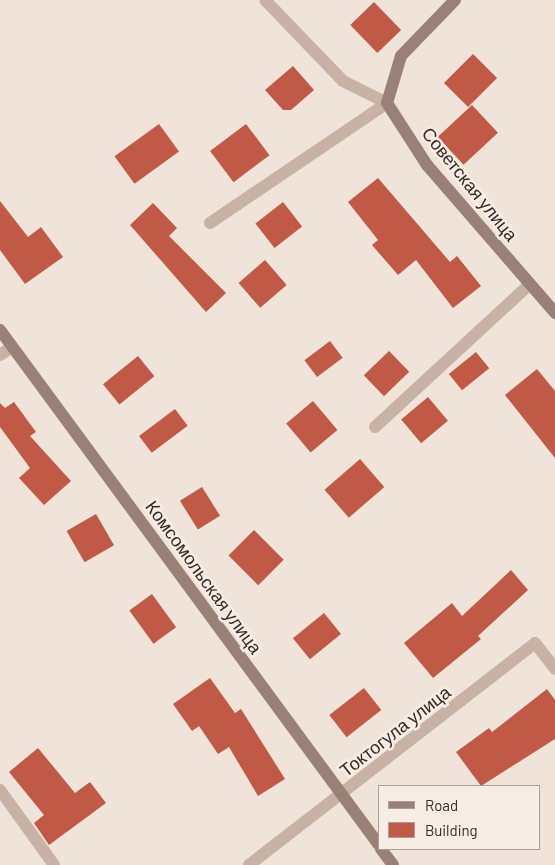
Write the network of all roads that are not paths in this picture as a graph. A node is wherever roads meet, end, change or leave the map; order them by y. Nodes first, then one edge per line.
1 (266, 0) edge
2 (455, 0) edge
3 (387, 103) junction
4 (210, 223) dead end
5 (530, 284) junction
6 (555, 313) edge
7 (0, 330) edge
8 (12, 347) junction
9 (0, 355) edge
10 (375, 427) dead end
11 (555, 669) edge
12 (0, 790) edge
13 (343, 795) junction
14 (378, 844) edge
15 (382, 850) edge
16 (54, 865) edge
17 (249, 865) edge
18 (393, 865) edge

1 - 3 street
2 - 3 street
3 - 4 street
3 - 5 street, Советская улица
5 - 6 street, Советская улица
5 - 10 street
7 - 8 street, Комсомольская улица
8 - 9 street
8 - 13 street, Комсомольская улица
11 - 13 street, Токтогула улица
12 - 16 street
13 - 14 street, Комсомольская улица
13 - 17 street, Токтогула улица
15 - 18 street

